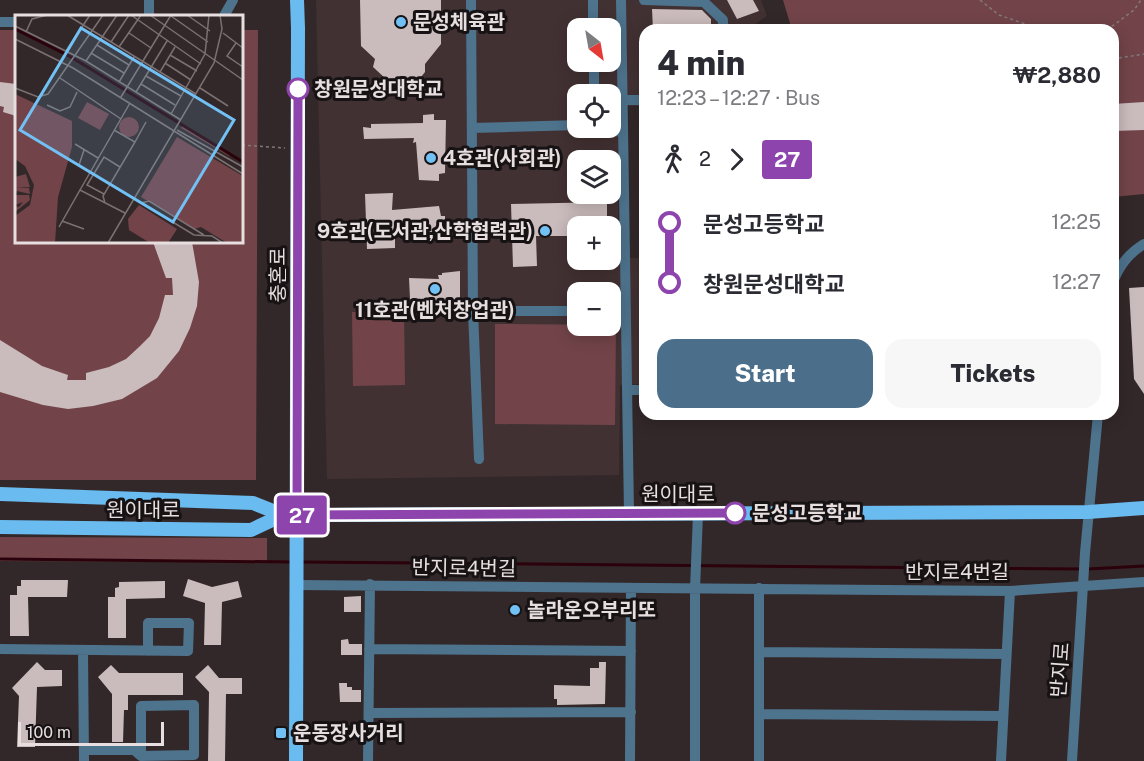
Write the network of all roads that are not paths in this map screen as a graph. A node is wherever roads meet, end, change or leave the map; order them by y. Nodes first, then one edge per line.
1 (232, 0) edge
2 (297, 0) edge
3 (471, 0) edge
4 (593, 0) edge
5 (621, 0) edge
6 (644, 0) edge
7 (224, 15) edge
8 (593, 18) edge
9 (723, 24) edge
10 (622, 100) junction
11 (639, 100) edge
12 (567, 125) edge
13 (472, 128) junction
14 (623, 131) joint
15 (1144, 244) edge
16 (1119, 268) edge
17 (473, 311) junction
18 (567, 311) edge
19 (621, 311) edge
20 (626, 311) junction
21 (627, 390) junction
22 (639, 390) edge
23 (1096, 420) edge
24 (479, 459) dead end
25 (0, 494) edge
26 (1144, 508) edge
27 (1088, 512) junction
28 (698, 513) junction
29 (629, 514) junction
30 (290, 515) junction
31 (0, 527) edge
32 (296, 582) junction
33 (1144, 582) edge
34 (370, 584) junction
35 (1083, 584) junction
36 (759, 588) junction
37 (631, 589) junction
38 (695, 589) junction
39 (1010, 591) junction
40 (369, 649) junction
41 (0, 650) edge
42 (83, 650) junction
43 (148, 651) junction
44 (631, 651) junction
45 (759, 652) junction
46 (1006, 654) junction
47 (369, 712) junction
48 (630, 712) junction
49 (760, 714) junction
50 (1003, 716) junction
51 (84, 756) edge
52 (141, 756) junction
53 (296, 761) edge
54 (368, 761) edge
55 (630, 761) edge
56 (695, 761) edge
57 (759, 761) edge
58 (1000, 761) edge
59 (1072, 761) edge

1 - 7 street
2 - 30 main road, 충혼로
3 - 13 street
4 - 8 street
5 - 10 street
6 - 9 street
10 - 11 street
10 - 14 street
12 - 13 street
13 - 17 street
14 - 20 street
15 - 16 street
17 - 18 street
17 - 24 street
19 - 20 street
20 - 21 street
21 - 22 street
21 - 29 street
23 - 27 street
25 - 30 main road, 원이대로
26 - 27 main road, 원이대로
27 - 28 main road, 원이대로
27 - 35 street, 반지로
28 - 29 main road, 원이대로
28 - 38 street
29 - 30 main road, 원이대로
30 - 31 main road, 원이대로
30 - 32 main road, 충혼로
32 - 34 street, 반지로4번길
32 - 53 main road
33 - 35 street, 반지로4번길
34 - 37 street, 반지로4번길
34 - 40 street
35 - 39 street, 반지로4번길
35 - 59 street, 반지로
36 - 38 street, 반지로4번길
36 - 39 street, 반지로4번길
36 - 45 street
37 - 38 street, 반지로4번길
37 - 44 street
38 - 56 street
39 - 46 street
40 - 44 street
40 - 47 street
41 - 42 street
42 - 43 street
42 - 51 street
43 - 43 street
44 - 48 street
45 - 46 street
45 - 49 street
46 - 50 street
47 - 48 street
47 - 54 street
48 - 55 street
49 - 50 street
49 - 57 street
50 - 58 street
51 - 52 street
52 - 52 street

